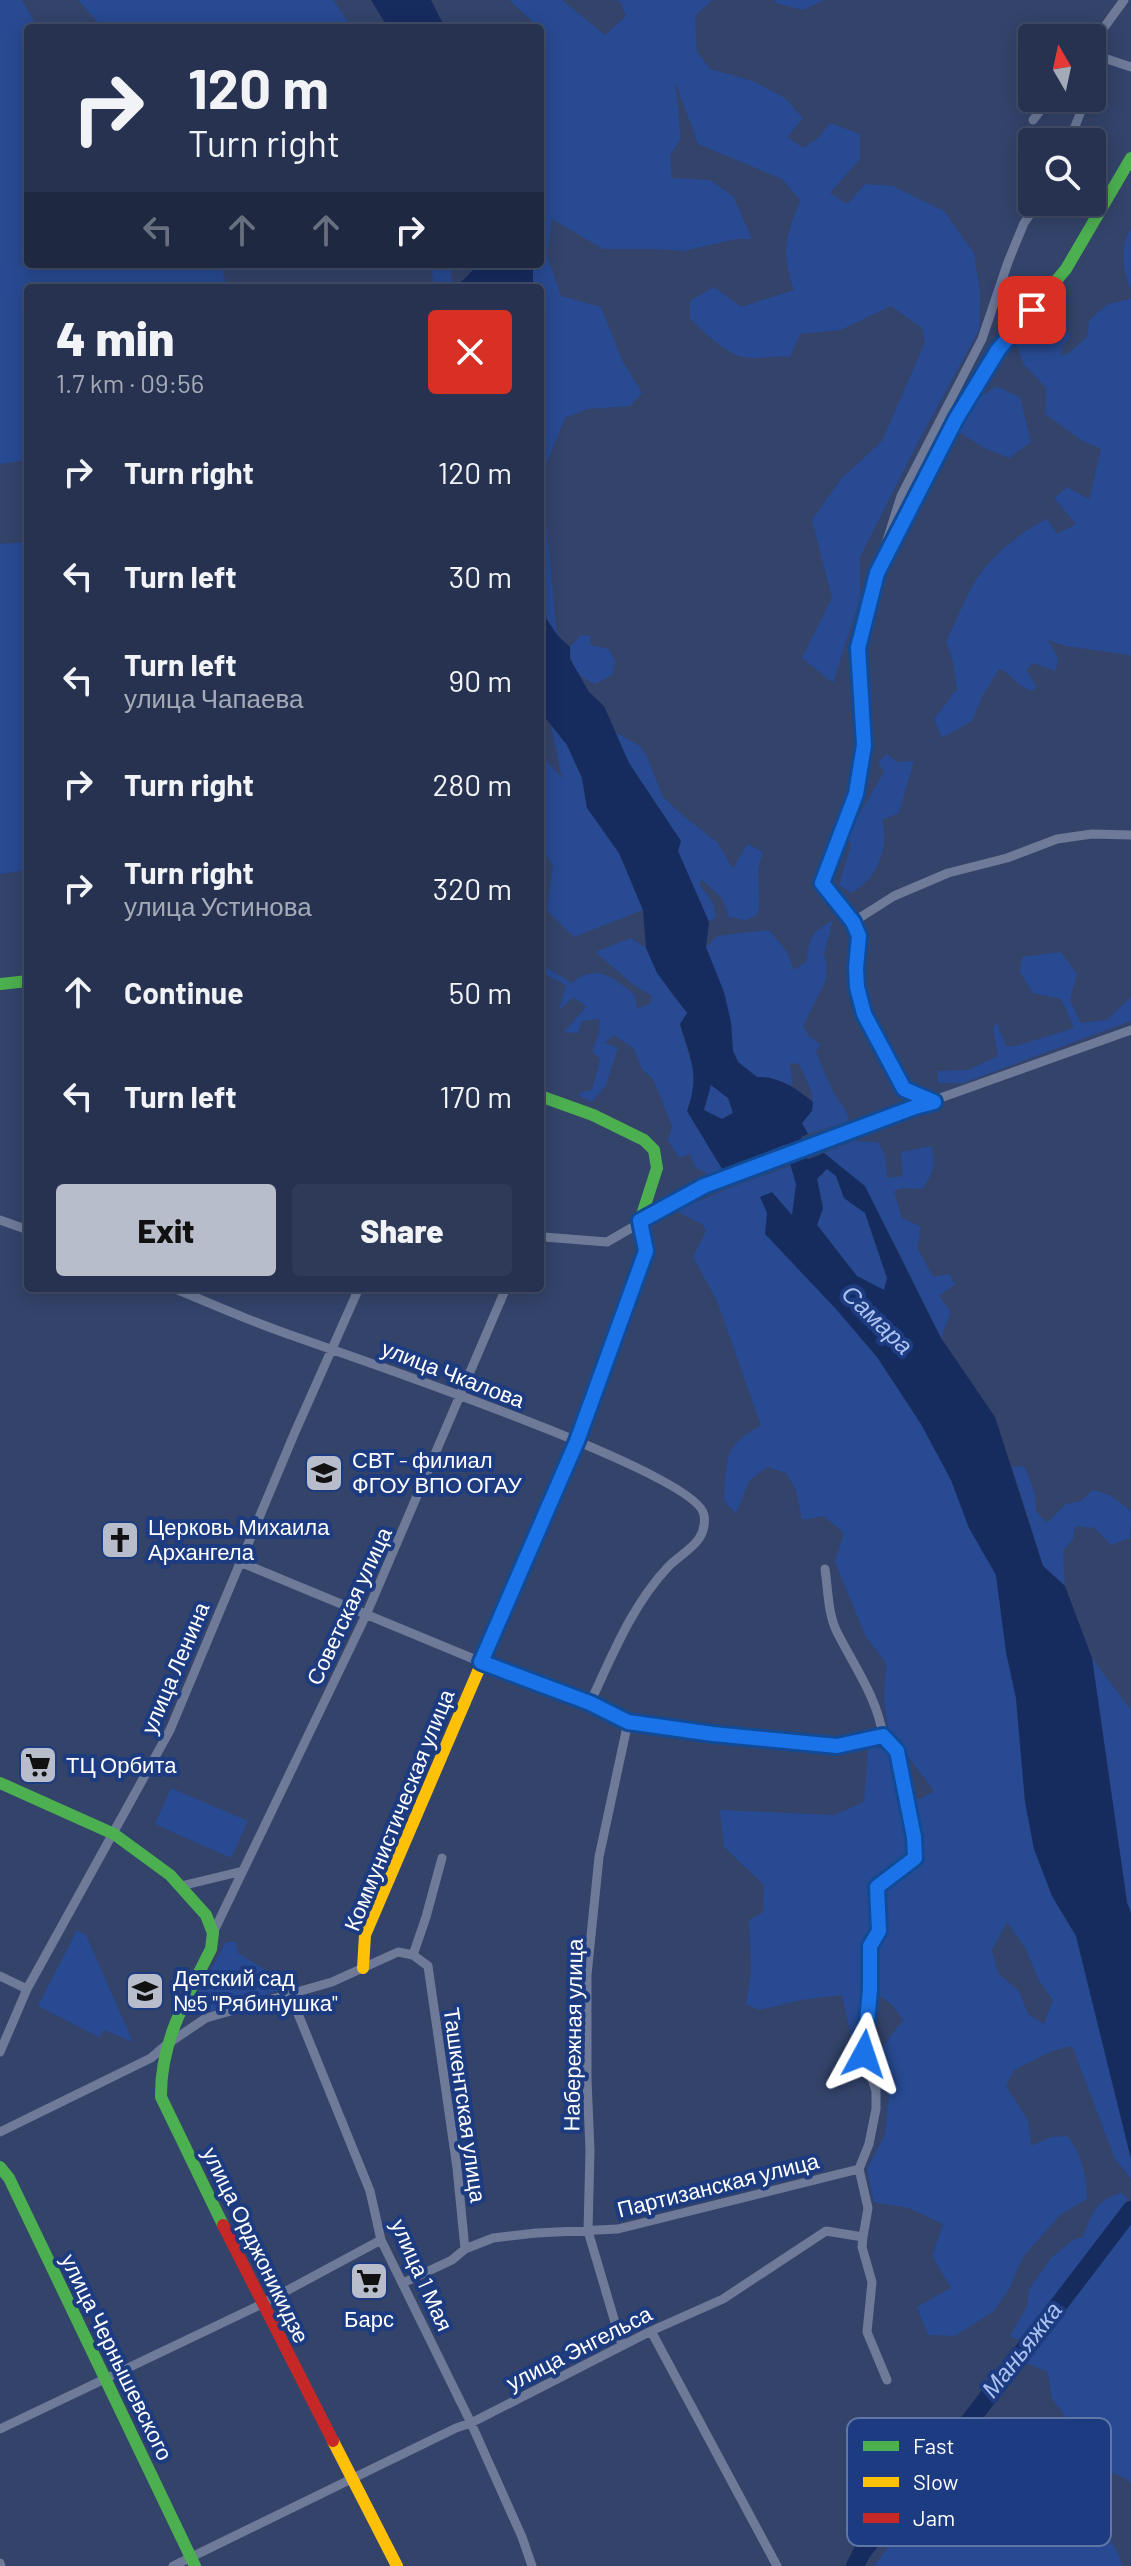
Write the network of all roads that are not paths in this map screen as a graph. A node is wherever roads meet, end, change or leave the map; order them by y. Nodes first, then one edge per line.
1 (1124, 0) edge
2 (1106, 25) edge
3 (1106, 59) edge
4 (1131, 67) edge
5 (1039, 112) edge
6 (1033, 120) dead end
7 (1131, 158) edge
8 (1029, 216) edge
9 (877, 573) junction
10 (1131, 835) edge
11 (853, 922) junction
12 (24, 981) edge
13 (0, 984) edge
14 (1131, 1030) edge
15 (544, 1097) edge
16 (934, 1102) junction
17 (0, 1220) edge
18 (640, 1221) junction
19 (24, 1229) edge
20 (544, 1237) edge
21 (183, 1292) edge
22 (357, 1292) edge
23 (504, 1292) edge
24 (331, 1348) junction
25 (461, 1395) junction
26 (577, 1441) junction
27 (240, 1562) junction
28 (825, 1569) dead end
29 (366, 1615) junction
30 (481, 1662) junction
31 (590, 1703) junction
32 (628, 1722) junction
33 (883, 1736) junction
34 (0, 1783) edge
35 (114, 1834) junction
36 (442, 1858) dead end
37 (243, 1871) junction
38 (181, 1886) junction
39 (213, 1933) junction
40 (413, 1955) junction
41 (363, 1968) junction
42 (0, 1976) edge
43 (27, 1989) junction
44 (290, 1994) junction
45 (166, 2045) junction
46 (0, 2052) edge
47 (0, 2132) edge
48 (0, 2167) edge
49 (859, 2169) junction
50 (588, 2231) junction
51 (863, 2237) junction
52 (381, 2240) junction
53 (465, 2249) junction
54 (403, 2283) junction
55 (262, 2304) junction
56 (651, 2331) junction
57 (622, 2346) junction
58 (887, 2380) dead end
59 (105, 2381) junction
60 (471, 2423) junction
61 (0, 2429) edge
62 (352, 2479) junction
63 (193, 2562) edge
64 (173, 2566) edge
65 (397, 2566) edge
66 (532, 2566) edge
67 (777, 2566) edge

1 - 2 street
3 - 4 street
5 - 6 street
7 - 9 street
8 - 9 street
9 - 11 street
10 - 11 street
11 - 16 street
12 - 13 street
14 - 16 street
15 - 18 street
16 - 18 street
17 - 19 street
18 - 20 street
18 - 26 street, Коммунистическая улица
21 - 24 street, улица Чкалова
22 - 24 street, улица Ленина
23 - 25 street, Советская улица
24 - 25 street, улица Чкалова
24 - 27 street, улица Ленина
25 - 26 street, улица Чкалова
25 - 29 street, Советская улица
26 - 30 street, Коммунистическая улица
26 - 31 street, улица Чкалова
27 - 29 street
27 - 35 street, улица Ленина
28 - 33 street
29 - 30 street
29 - 37 street, Советская улица
30 - 31 street
30 - 41 street, Коммунистическая улица
31 - 32 street
32 - 33 street
32 - 50 street, Набережная улица
33 - 49 street
34 - 35 street
35 - 38 street
35 - 43 street, улица Ленина
36 - 40 street
37 - 38 street
37 - 39 street, Советская улица
38 - 39 street
39 - 45 street, улица Орджоникидзе
40 - 41 street
40 - 53 street, Ташкентская улица
41 - 44 street
42 - 43 street
43 - 46 street, улица Ленина
44 - 45 street
44 - 52 street, улица 1 Мая
45 - 47 street
45 - 55 street, улица Орджоникидзе
48 - 59 street, улица Чернышевского
49 - 50 street, Партизанская улица
49 - 51 street
50 - 53 street, Партизанская улица
50 - 57 street, Набережная улица
51 - 56 street, улица Энгельса
51 - 58 street
52 - 54 street, улица 1 Мая
52 - 55 street
53 - 54 street, Партизанская улица
54 - 60 street, улица 1 Мая
55 - 59 street
55 - 62 street, улица Орджоникидзе
56 - 57 street, улица Энгельса
56 - 67 street
57 - 60 street, улица Энгельса
59 - 61 street
59 - 63 street, улица Чернышевского
60 - 62 street, улица Энгельса
60 - 66 street, улица 1 Мая
62 - 63 street, улица Энгельса
62 - 65 street, улица Орджоникидзе
63 - 64 street, улица Энгельса

